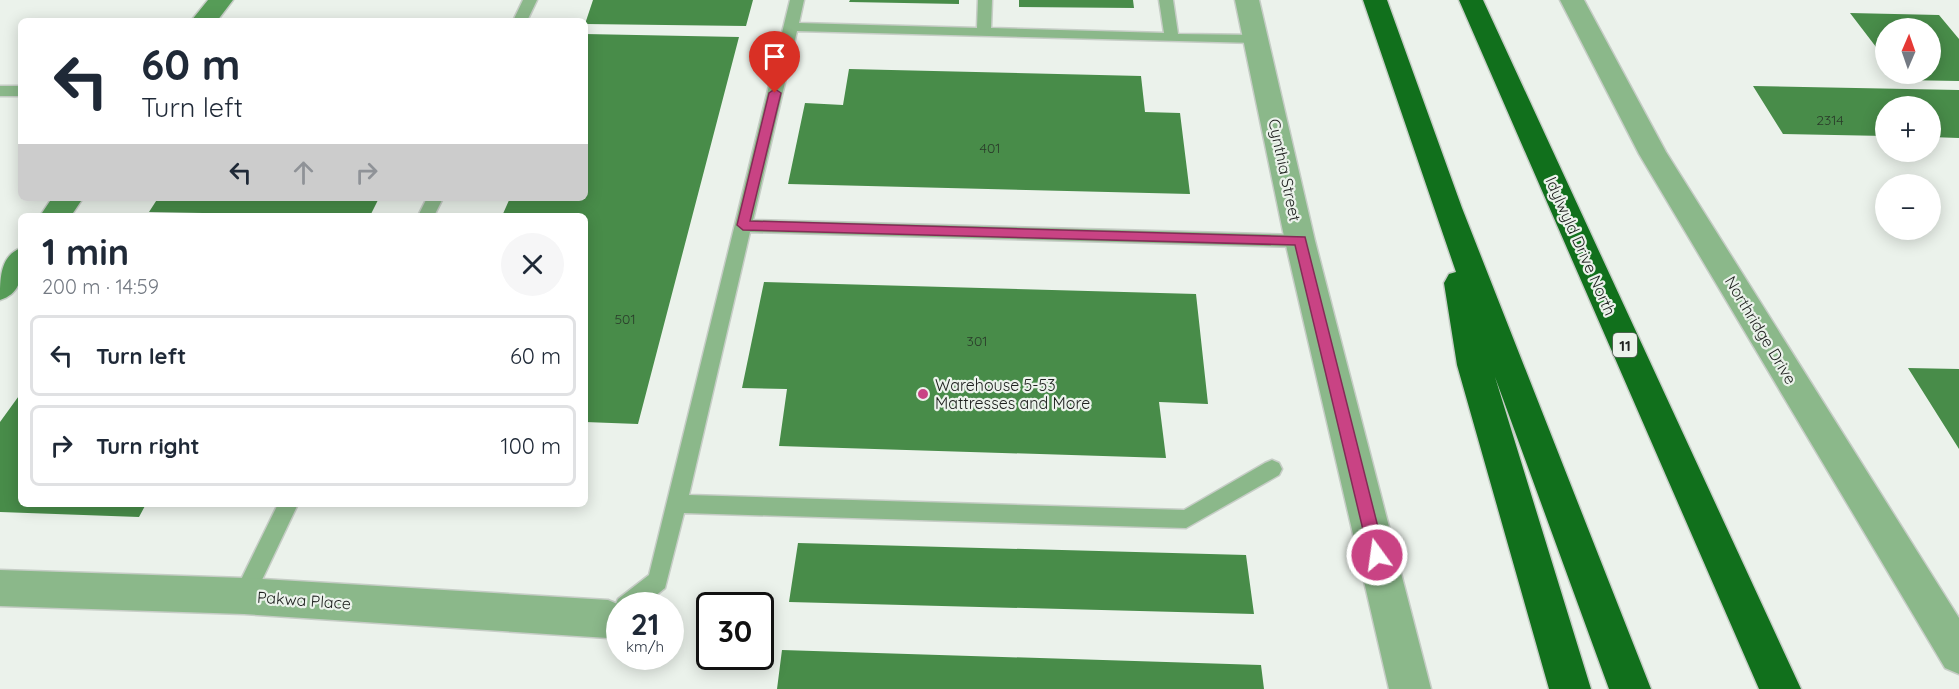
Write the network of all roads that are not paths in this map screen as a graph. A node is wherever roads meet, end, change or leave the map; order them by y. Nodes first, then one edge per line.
1 (220, 0) edge
2 (530, 0) edge
3 (797, 0) edge
4 (985, 0) edge
5 (1166, 0) edge
6 (1247, 0) edge
7 (1376, 0) edge
8 (1472, 0) edge
9 (1572, 0) edge
10 (206, 18) edge
11 (521, 18) edge
12 (791, 27) junction
13 (984, 33) junction
14 (1172, 38) junction
15 (1256, 39) junction
16 (0, 91) edge
17 (18, 91) edge
18 (67, 201) edge
19 (1448, 208) junction
20 (57, 213) edge
21 (743, 225) junction
22 (1300, 241) junction
23 (18, 264) edge
24 (0, 288) edge
25 (1272, 469) dead end
26 (676, 504) junction
27 (287, 507) edge
28 (0, 588) edge
29 (644, 592) edge
30 (244, 596) junction
31 (606, 611) edge
32 (1959, 654) edge
33 (1410, 689) edge
34 (1570, 689) edge
35 (1630, 689) edge
36 (1780, 689) edge

1 - 10 main road
2 - 11 lane
3 - 12 lane
4 - 13 lane
5 - 14 lane
6 - 15 street, Cynthia Street
7 - 19 highway
8 - 36 highway, Idylwyld Drive North / 11
9 - 32 street, Northridge Drive
12 - 13 lane
12 - 21 lane
13 - 14 lane
14 - 15 lane
15 - 22 street, Cynthia Street
16 - 17 lane
18 - 20 main road
19 - 34 highway
19 - 35 highway
21 - 22 lane
21 - 26 lane
22 - 33 street, Cynthia Street
23 - 24 main road
25 - 26 lane
26 - 29 lane
27 - 30 lane
28 - 30 street, Pakwa Place
30 - 31 street, Pakwa Place

